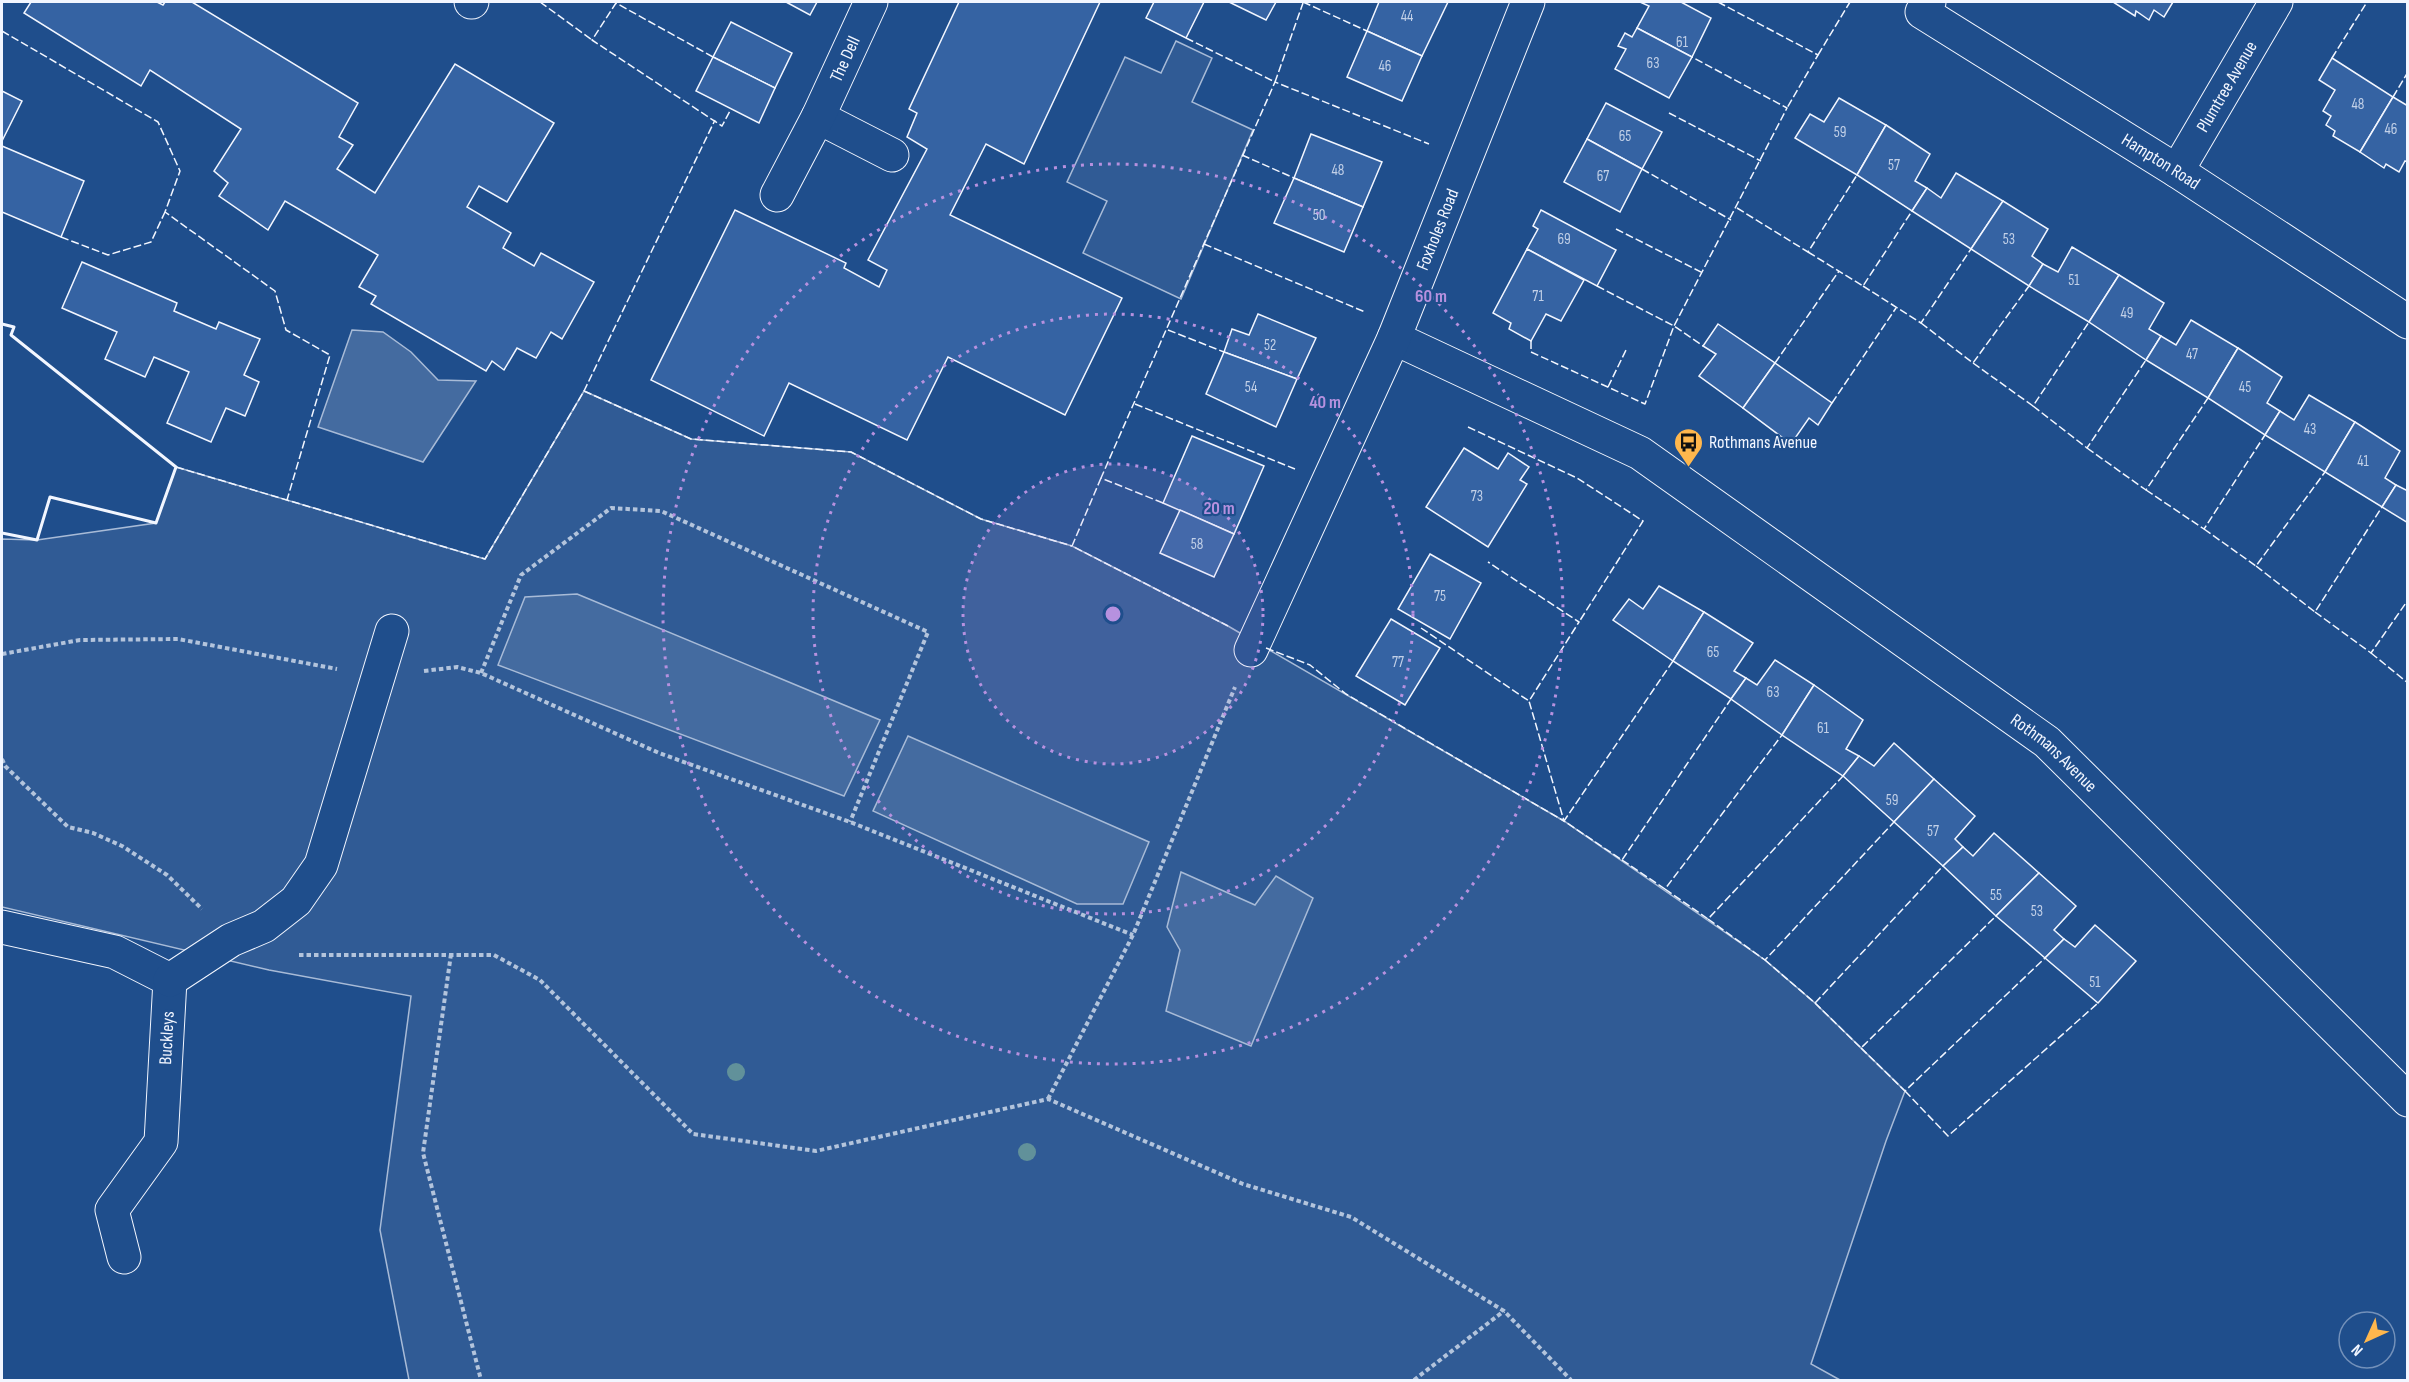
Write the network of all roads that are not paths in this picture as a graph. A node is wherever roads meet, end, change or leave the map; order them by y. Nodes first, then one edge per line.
1 (871, 2) edge
2 (1528, 2) edge
3 (1929, 2) edge
4 (2276, 2) edge
5 (818, 117) junction
6 (892, 155) dead end
7 (2177, 171) junction
8 (777, 195) dead end
9 (2408, 322) edge
10 (1394, 338) junction
11 (392, 631) dead end
12 (1251, 650) dead end
13 (2, 927) edge
14 (170, 980) junction
15 (2408, 1100) edge
16 (124, 1257) dead end

1 - 5 street, The Dell
2 - 10 street, Foxholes Road
3 - 7 street, Hampton Road
4 - 7 street, Plumtree Avenue
5 - 6 street
5 - 8 street, The Dell
7 - 9 street, Hampton Road
10 - 12 street, Foxholes Road
10 - 15 street, Rothmans Avenue
11 - 14 street
13 - 14 street
14 - 16 street, Buckleys

